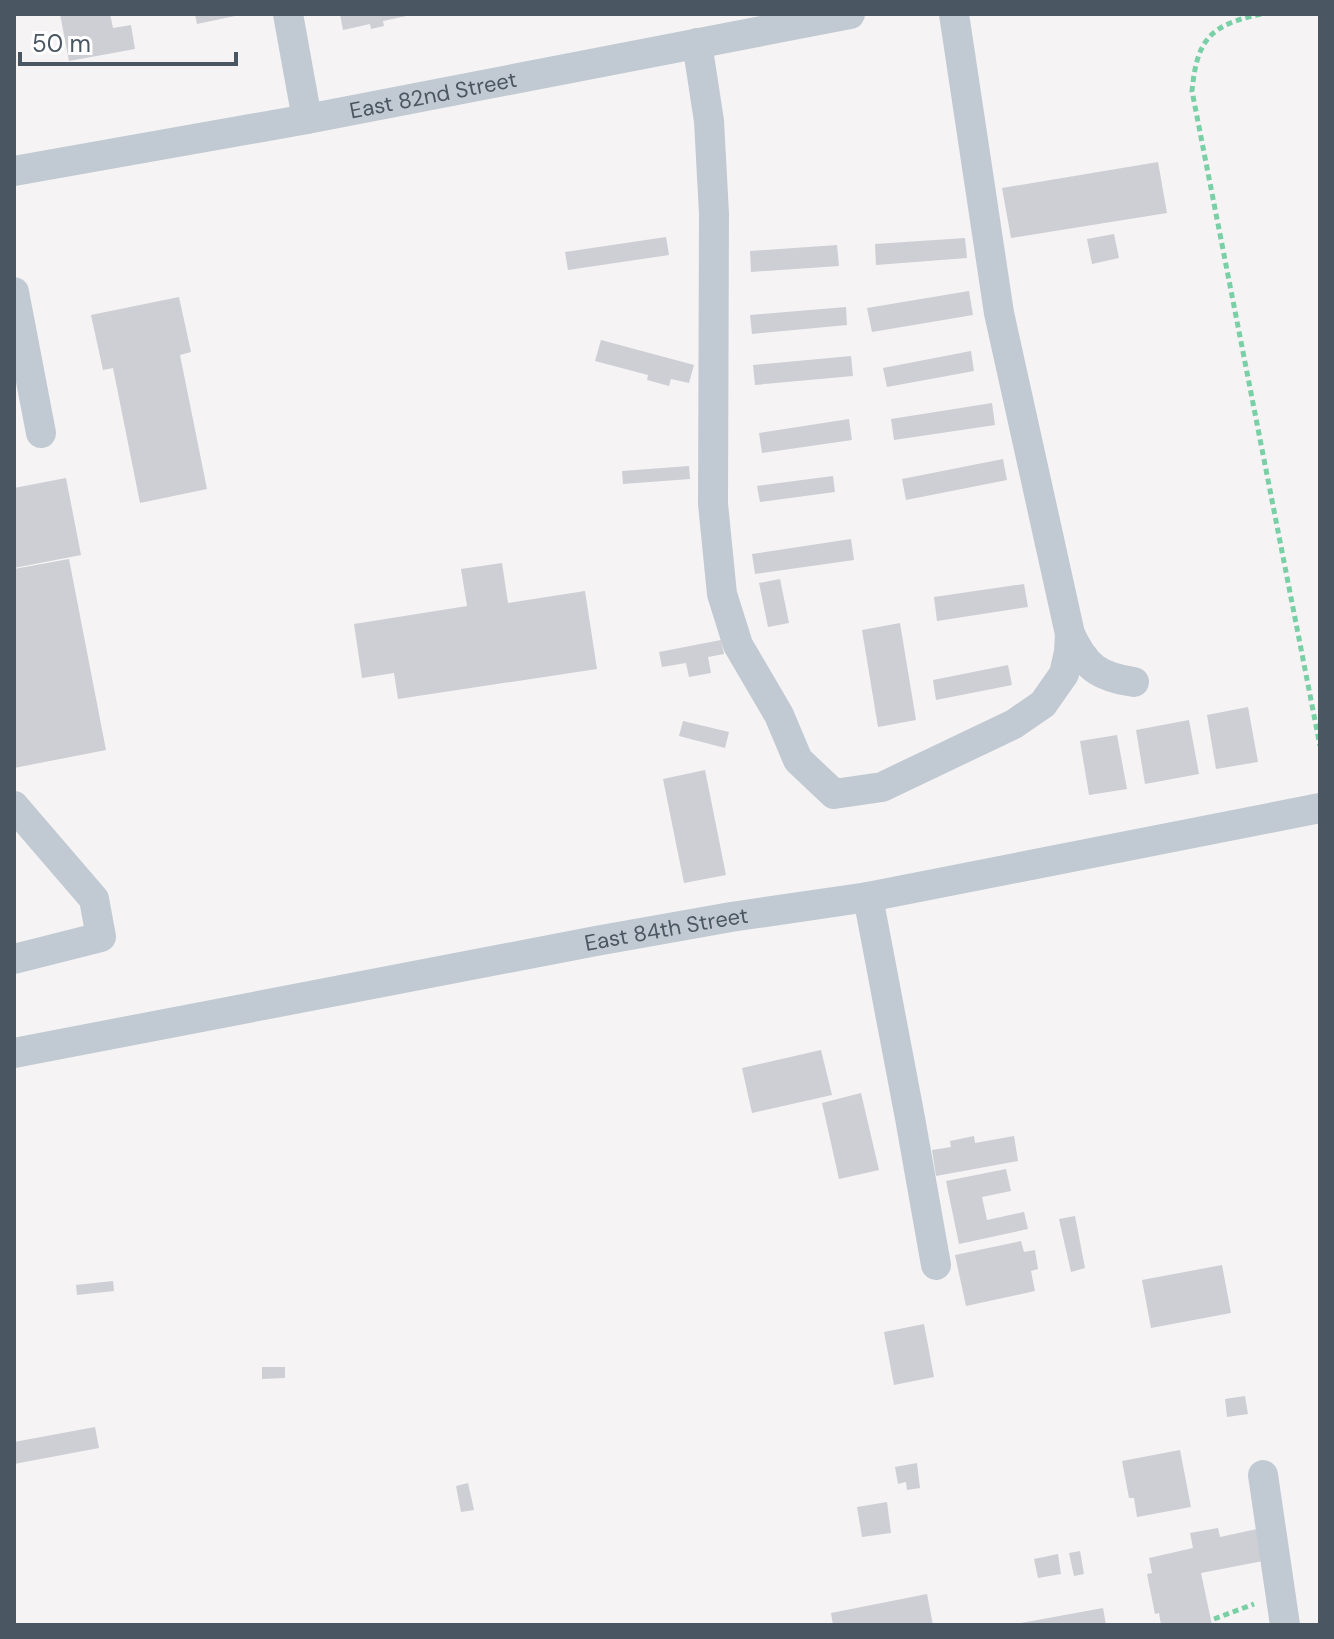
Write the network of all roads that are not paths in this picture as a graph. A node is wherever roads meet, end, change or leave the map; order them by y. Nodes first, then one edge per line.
1 (288, 14) edge
2 (850, 14) edge
3 (954, 14) edge
4 (761, 22) edge
5 (697, 43) junction
6 (307, 119) junction
7 (14, 171) edge
8 (14, 292) edge
9 (41, 433) dead end
10 (1070, 634) junction
11 (1134, 682) dead end
12 (14, 806) edge
13 (1320, 808) edge
14 (868, 897) junction
15 (14, 959) edge
16 (14, 1053) edge
17 (936, 1265) dead end
18 (1263, 1475) dead end
19 (1283, 1611) edge

1 - 6 street
2 - 4 street, East 82nd Street
3 - 10 street
4 - 5 street, East 82nd Street
5 - 6 street, East 82nd Street
5 - 10 street
6 - 7 street, East 82nd Street
8 - 9 street
10 - 11 street
12 - 15 street
13 - 14 street, East 84th Street
14 - 16 street, East 84th Street
14 - 17 street
18 - 19 street

